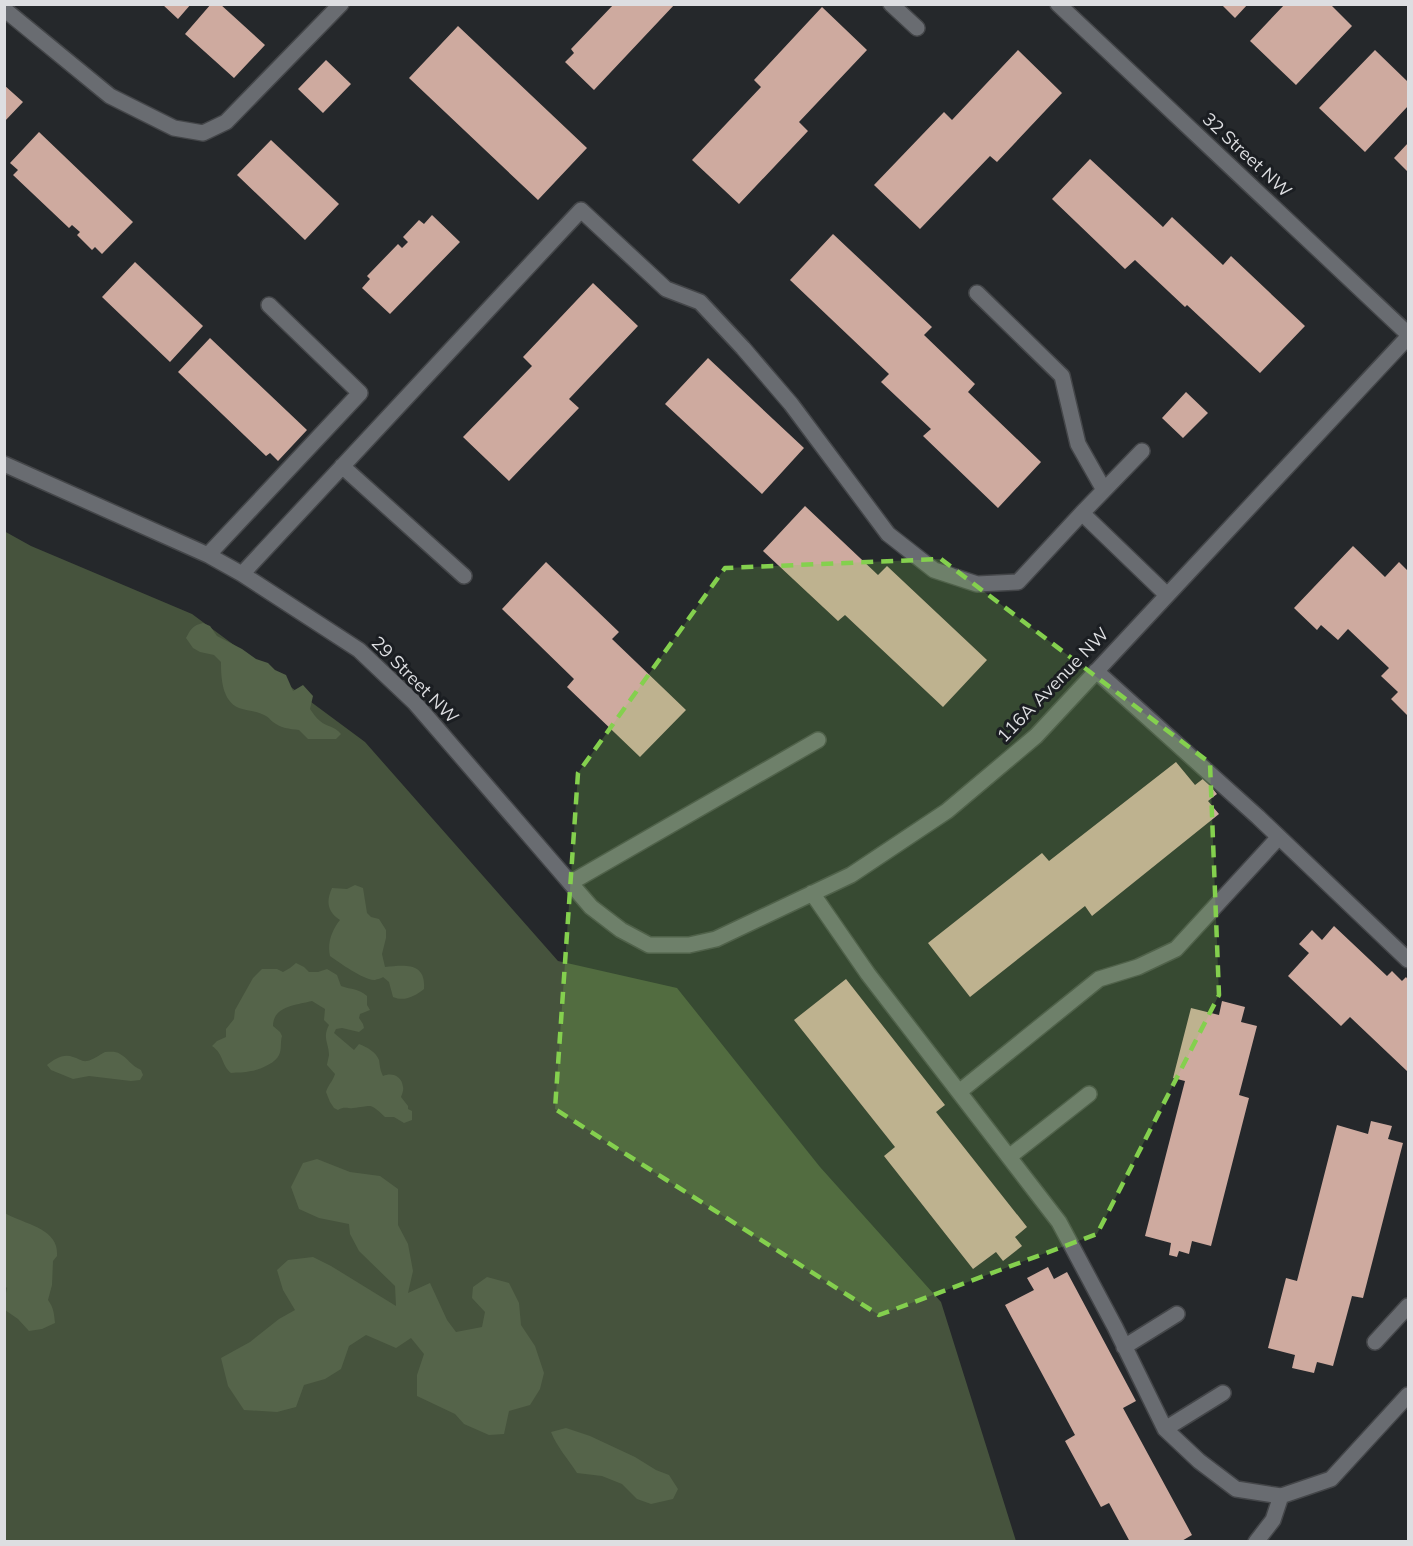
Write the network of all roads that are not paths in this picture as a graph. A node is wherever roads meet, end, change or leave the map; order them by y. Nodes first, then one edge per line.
1 (341, 4) edge
2 (891, 4) edge
3 (1058, 4) edge
4 (4, 9) edge
5 (917, 28) dead end
6 (977, 293) dead end
7 (269, 305) dead end
8 (1408, 335) edge
9 (1142, 451) dead end
10 (4, 464) edge
11 (342, 466) junction
12 (1104, 490) junction
13 (1082, 513) junction
14 (208, 555) junction
15 (242, 574) junction
16 (464, 576) dead end
17 (1167, 595) junction
18 (1096, 671) junction
19 (818, 740) dead end
20 (1279, 837) junction
21 (570, 883) junction
22 (812, 893) junction
23 (649, 945) joint
24 (1408, 960) edge
25 (959, 1092) junction
26 (1089, 1094) dead end
27 (1009, 1157) junction
28 (1408, 1306) edge
29 (1178, 1314) dead end
30 (1375, 1342) dead end
31 (1124, 1347) junction
32 (1223, 1393) dead end
33 (1408, 1395) edge
34 (1165, 1429) junction
35 (1281, 1496) junction
36 (1256, 1542) edge

1 - 4 street
2 - 5 street
3 - 8 street, 32 Street NW
6 - 12 street
7 - 14 street
8 - 17 street, 116A Avenue NW
9 - 12 street
10 - 14 street, 29 Street NW
11 - 13 street
11 - 15 street
11 - 16 street
12 - 13 street
13 - 17 street
14 - 15 street, 29 Street NW
15 - 21 street, 29 Street NW
17 - 18 street, 116A Avenue NW
18 - 20 street
18 - 22 street, 116A Avenue NW
19 - 21 street
20 - 24 street
20 - 25 street
21 - 23 street, 29 Street NW
22 - 23 street, 116A Avenue NW
22 - 25 street
25 - 27 street
26 - 27 street
27 - 31 street
28 - 30 street
29 - 31 street
31 - 34 street
32 - 34 street
33 - 35 street
34 - 35 street
35 - 36 street

